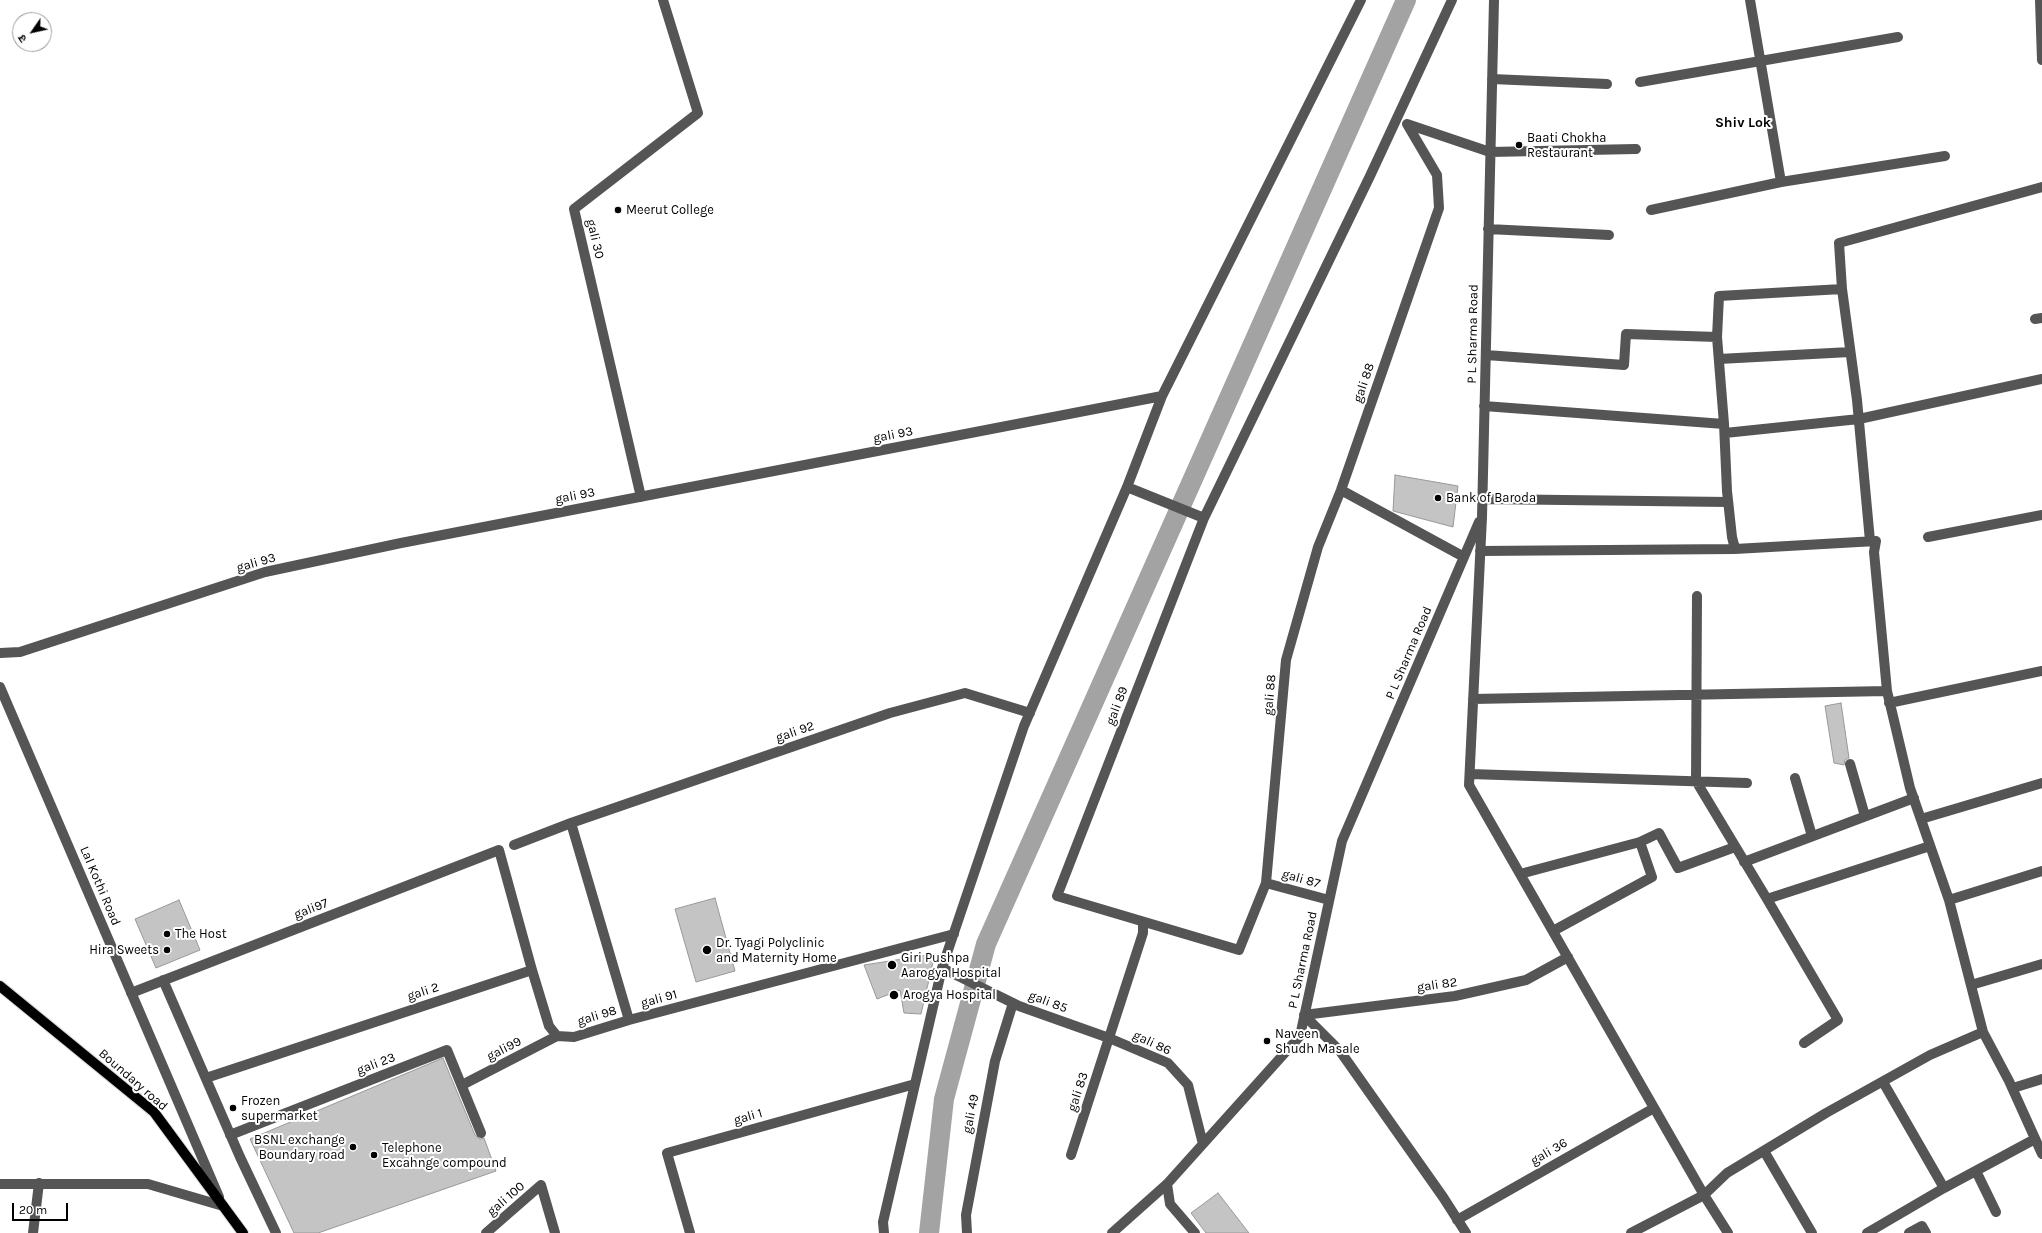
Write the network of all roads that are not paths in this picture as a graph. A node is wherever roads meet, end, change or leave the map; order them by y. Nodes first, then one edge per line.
1 (663, 0) edge
2 (1361, 0) edge
3 (1452, 0) edge
4 (1494, 0) edge
5 (1750, 0) edge
6 (2040, 0) edge
7 (1898, 37) dead end
8 (2042, 60) edge
9 (1760, 61) junction
10 (1492, 79) junction
11 (1640, 82) dead end
12 (1607, 84) dead end
13 (1636, 149) dead end
14 (1490, 152) junction
15 (1945, 156) dead end
16 (1781, 182) junction
17 (2042, 187) edge
18 (1651, 210) dead end
19 (1488, 229) junction
20 (1609, 235) dead end
21 (1842, 289) junction
22 (1717, 337) junction
23 (1850, 352) junction
24 (1486, 355) junction
25 (1719, 359) junction
26 (2042, 379) edge
27 (1162, 396) junction
28 (1484, 406) junction
29 (1859, 419) junction
30 (1724, 429) junction
31 (1127, 487) junction
32 (1341, 490) junction
33 (641, 497) junction
34 (1482, 499) junction
35 (1728, 502) junction
36 (2042, 515) edge
37 (1482, 517) junction
38 (1204, 518) junction
39 (1928, 537) dead end
40 (1870, 541) junction
41 (1735, 549) junction
42 (1480, 550) junction
43 (1464, 556) junction
44 (1697, 596) dead end
45 (0, 653) edge
46 (2042, 671) edge
47 (0, 687) edge
48 (1887, 691) junction
49 (1696, 695) junction
50 (1473, 699) junction
51 (1889, 703) junction
52 (1030, 713) junction
53 (1850, 764) dead end
54 (1470, 774) junction
55 (1794, 778) dead end
56 (1696, 781) junction
57 (1747, 783) dead end
58 (2042, 783) edge
59 (1914, 798) junction
60 (1865, 816) junction
61 (1921, 819) junction
62 (571, 823) junction
63 (1812, 836) junction
64 (1640, 842) junction
65 (514, 845) dead end
66 (1930, 846) junction
67 (1735, 847) junction
68 (1744, 862) junction
69 (2042, 872) edge
70 (1520, 874) junction
71 (1266, 883) junction
72 (1767, 899) junction
73 (1329, 900) junction
74 (1949, 900) junction
75 (1143, 922) junction
76 (1553, 931) junction
77 (954, 934) junction
78 (1568, 957) junction
79 (2042, 964) edge
80 (945, 969) junction
81 (532, 970) junction
82 (163, 980) junction
83 (1971, 985) junction
84 (0, 986) edge
85 (131, 993) junction
86 (1013, 1003) junction
87 (1304, 1015) junction
88 (629, 1020) junction
89 (1983, 1032) junction
90 (557, 1036) junction
91 (1109, 1038) junction
92 (1804, 1044) dead end
93 (206, 1078) junction
94 (2042, 1080) edge
95 (1883, 1082) junction
96 (916, 1084) junction
97 (462, 1085) junction
98 (2013, 1088) junction
99 (1654, 1108) junction
100 (481, 1133) dead end
101 (230, 1135) junction
102 (2035, 1139) junction
103 (1203, 1144) junction
104 (1764, 1150) junction
105 (2042, 1154) edge
106 (1071, 1155) dead end
107 (1976, 1170) junction
108 (39, 1183) junction
109 (0, 1184) edge
110 (1167, 1184) junction
111 (1944, 1188) junction
112 (1704, 1195) junction
113 (223, 1206) junction
114 (1996, 1212) dead end
115 (1457, 1220) junction
116 (33, 1233) edge
117 (243, 1233) edge
118 (276, 1233) edge
119 (486, 1233) edge
120 (555, 1233) edge
121 (690, 1233) edge
122 (884, 1233) edge
123 (967, 1233) edge
124 (1112, 1233) edge
125 (1194, 1233) edge
126 (1466, 1233) edge
127 (1631, 1233) edge
128 (1728, 1233) edge
129 (1812, 1233) edge
130 (1867, 1233) edge
131 (1909, 1233) edge
132 (1926, 1233) edge

1 - 33 street, gali 30
2 - 27 street
3 - 38 street
4 - 10 street, P L Sharma Road
5 - 9 street
6 - 8 street
7 - 9 street
9 - 11 street
9 - 16 street
10 - 12 street
10 - 14 street, P L Sharma Road
13 - 14 street
14 - 19 street, P L Sharma Road
14 - 32 street, gali 88
15 - 16 street
16 - 18 street
17 - 21 street
19 - 20 street
19 - 24 street, P L Sharma Road
21 - 22 street
21 - 23 street
22 - 24 street
22 - 25 street
23 - 25 street
23 - 29 street
24 - 28 street, P L Sharma Road
25 - 30 street
26 - 29 street
27 - 31 street
27 - 33 street, gali 93
28 - 30 street
28 - 34 street, P L Sharma Road
29 - 30 street
29 - 40 street
30 - 35 street
31 - 38 street
31 - 52 street
32 - 43 street
32 - 71 street, gali 88
33 - 45 street, gali 93
34 - 35 street
34 - 37 street, P L Sharma Road
35 - 41 street
36 - 39 street
37 - 42 street
37 - 43 street, P L Sharma Road
38 - 75 street, gali 89
40 - 41 street
40 - 48 street
41 - 42 street
42 - 50 street
43 - 73 street, P L Sharma Road
44 - 49 street
46 - 51 street
47 - 85 street, Lal Kothi Road
48 - 49 street
48 - 51 street
49 - 50 street
49 - 56 street
50 - 54 street
51 - 59 street
52 - 62 street, gali 92
52 - 77 street
53 - 60 street
54 - 56 street
54 - 70 street
55 - 63 street
56 - 57 street
56 - 67 street
58 - 61 street
59 - 60 street
59 - 61 street
60 - 63 street
61 - 66 street
62 - 65 street
62 - 88 street, gali 91
63 - 68 street
64 - 67 street
64 - 70 street
64 - 76 street
66 - 72 street
66 - 74 street
67 - 68 street
68 - 72 street
69 - 74 street
70 - 76 street
71 - 73 street, gali 87
71 - 75 street, gali 88
72 - 92 street
73 - 87 street, P L Sharma Road
74 - 83 street
75 - 91 street, gali 83
76 - 78 street
77 - 80 street
77 - 88 street, gali 91
78 - 87 street, gali 82
78 - 99 street
79 - 83 street
80 - 86 street, gali 85
80 - 96 street
81 - 82 street, gali97
81 - 90 street
81 - 93 street, gali 2
82 - 85 street, gali97
82 - 93 street
83 - 89 street
84 - 113 main road, Boundary road
85 - 113 street, Lal Kothi Road
86 - 91 street, gali 85
86 - 123 street, gali 49
87 - 103 street, P L Sharma Road
87 - 115 street
88 - 90 street, gali 98
89 - 95 street
89 - 98 street
90 - 97 street, gali99
91 - 103 street, gali 86
91 - 106 street, gali 83
93 - 101 street
94 - 98 street
95 - 104 street
95 - 111 street
96 - 121 street, gali 1
96 - 122 street
97 - 100 street, gali 23
97 - 101 street, gali 23
98 - 102 street
99 - 112 street
99 - 115 street, gali 36
101 - 118 street
102 - 105 street
102 - 107 street
103 - 110 street, P L Sharma Road
104 - 112 street
104 - 129 street
107 - 111 street
107 - 114 street
108 - 109 street
108 - 113 street
108 - 116 street
110 - 124 street, P L Sharma Road
110 - 125 street
111 - 130 street
112 - 127 street
112 - 128 street
113 - 117 main road, Boundary road
115 - 126 street
119 - 120 street, gali 100
131 - 132 street

